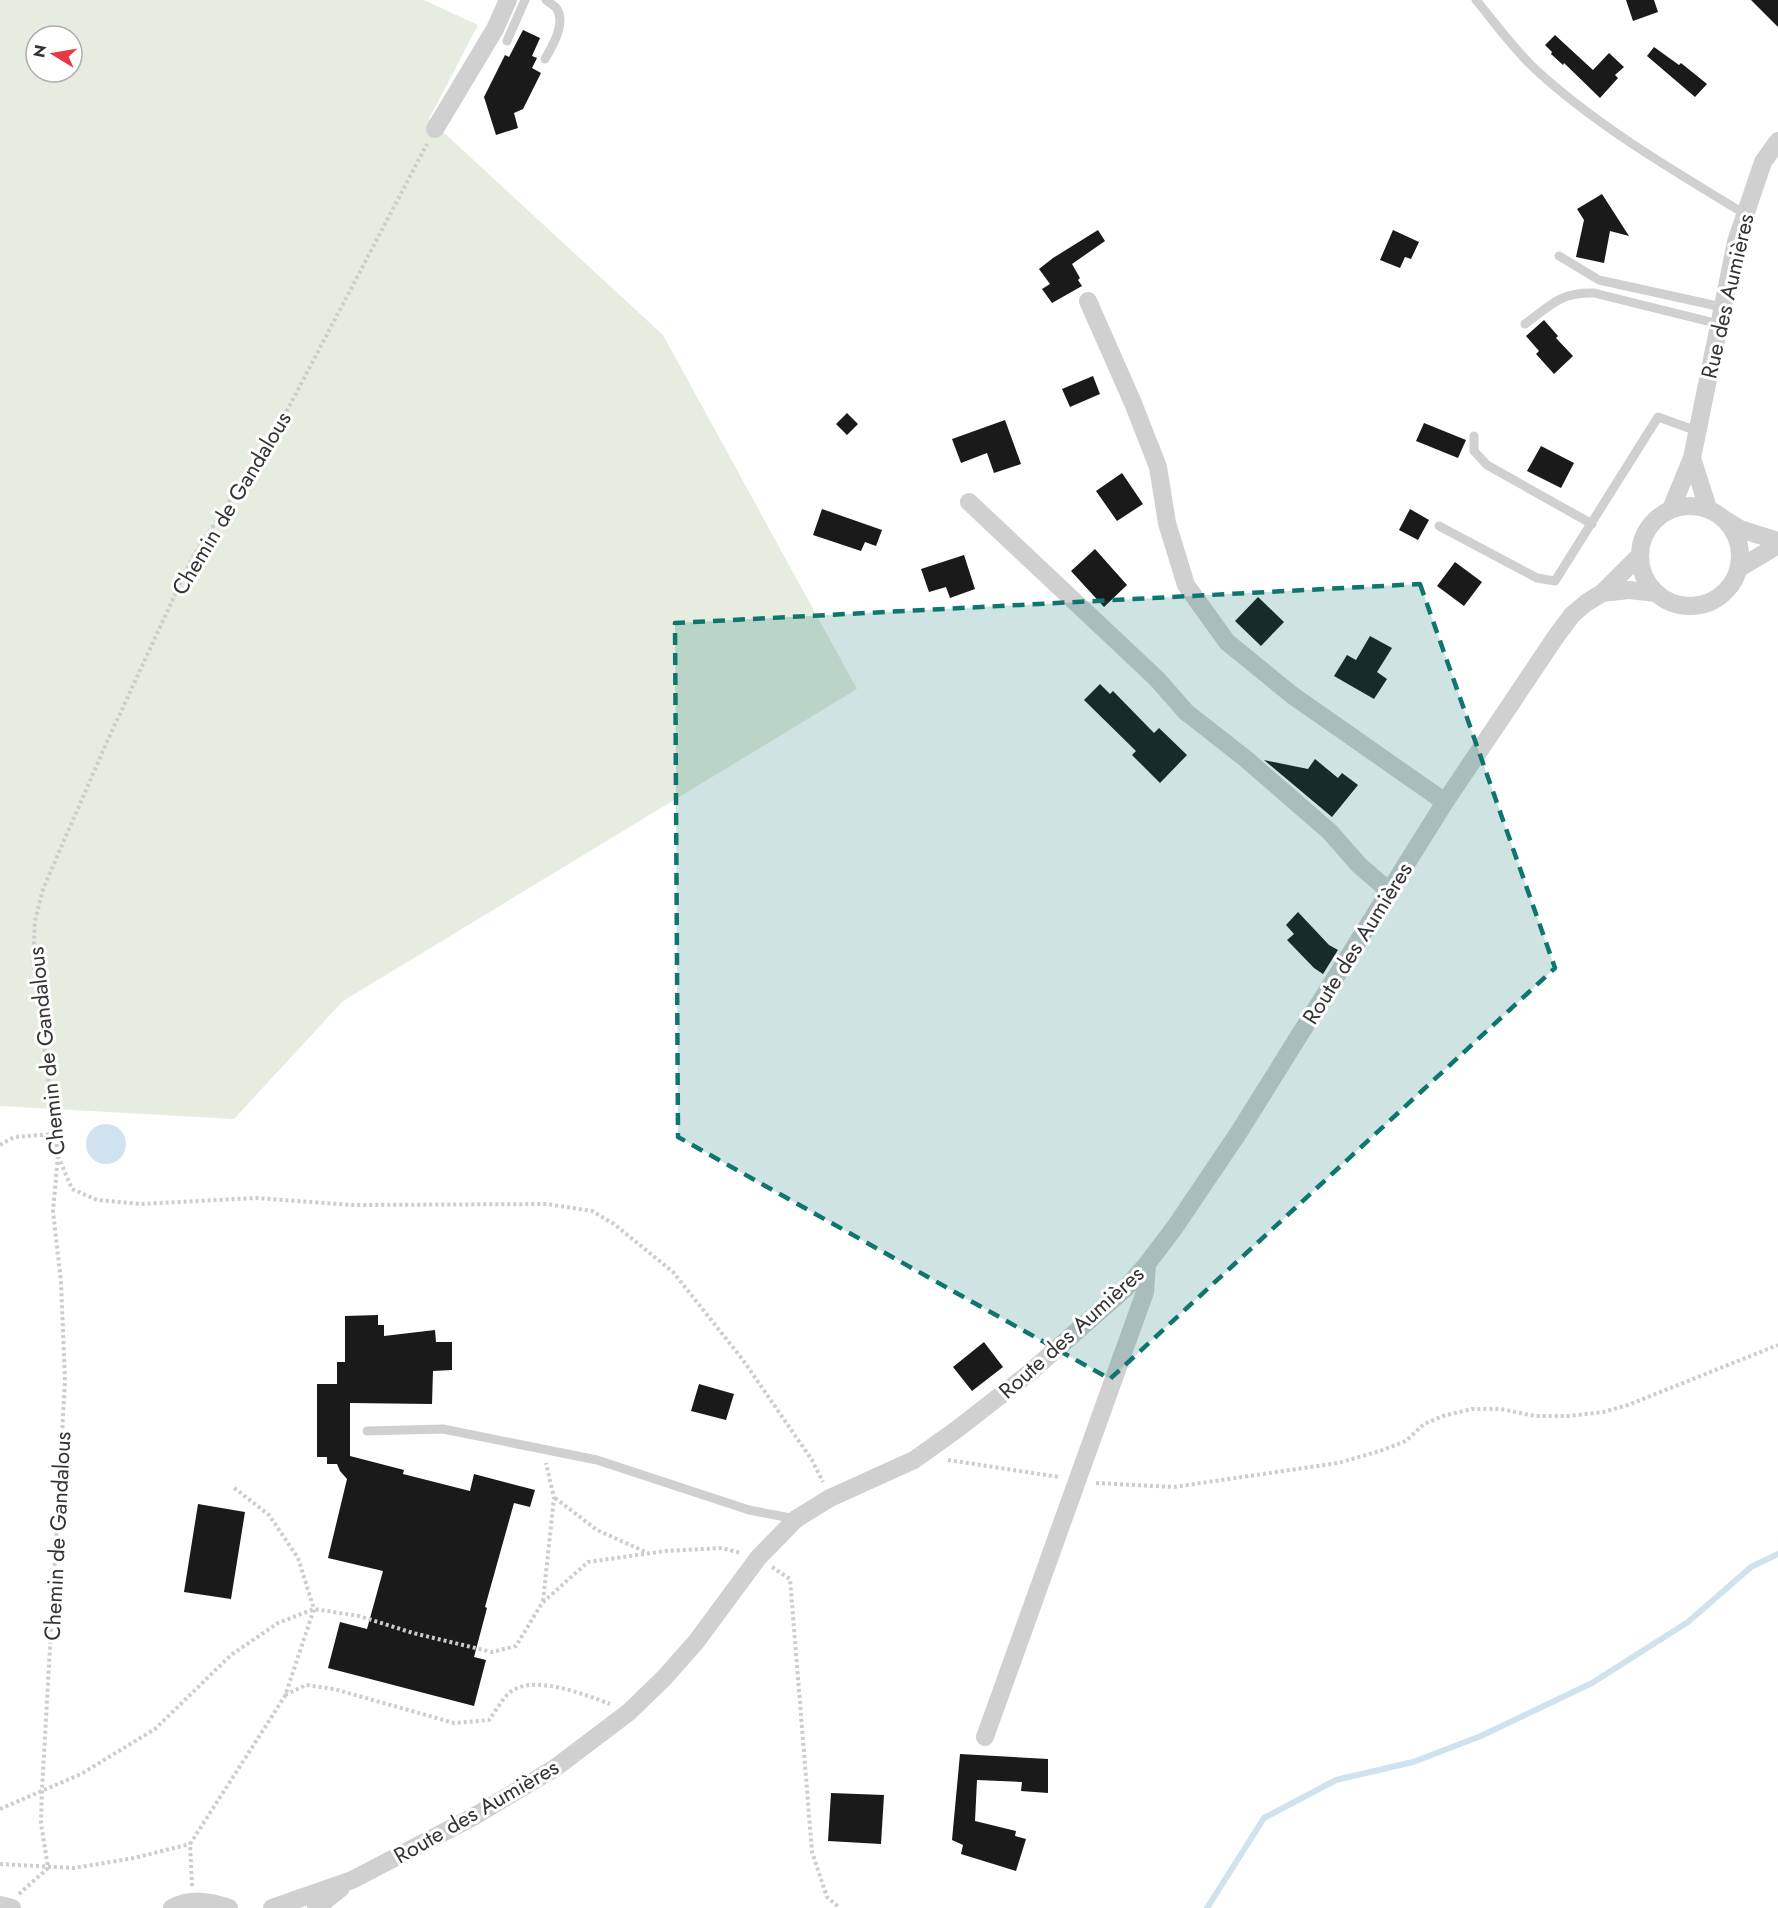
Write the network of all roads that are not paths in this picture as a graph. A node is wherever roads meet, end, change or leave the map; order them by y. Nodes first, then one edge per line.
1 (508, 0) edge
2 (525, 0) edge
3 (546, 0) edge
4 (1476, 0) edge
5 (507, 41) dead end
6 (544, 59) dead end
7 (435, 129) road end
8 (1778, 141) edge
9 (1746, 214) junction
10 (1559, 256) dead end
11 (1088, 301) dead end
12 (1721, 316) junction
13 (1526, 324) dead end
14 (1697, 431) junction
15 (1474, 436) dead end
16 (1692, 458) junction
17 (969, 502) dead end
18 (1707, 508) junction
19 (1671, 509) junction
20 (1724, 519) junction
21 (1592, 524) junction
22 (1439, 526) dead end
23 (1778, 543) edge
24 (1639, 556) junction
25 (1738, 569) junction
26 (1602, 593) junction
27 (1656, 593) junction
28 (1445, 802) junction
29 (1390, 892) junction
30 (1148, 1264) junction
31 (367, 1431) dead end
32 (796, 1519) junction
33 (985, 1737) dead end
34 (351, 1880) junction
35 (172, 1908) edge
36 (229, 1908) edge
37 (272, 1908) edge
38 (316, 1908) edge

1 - 7 street
2 - 5 lane
3 - 6 lane
4 - 9 lane
8 - 9 street, Rue des Aumières
9 - 12 street, Rue des Aumières
10 - 12 lane
11 - 28 street
12 - 13 lane
12 - 14 street, Rue des Aumières
14 - 16 street, Rue des Aumières
14 - 21 lane
15 - 21 lane
16 - 18 street
16 - 19 street, Rue des Aumières
17 - 29 street
18 - 19 street
18 - 20 street
19 - 24 street
20 - 23 street
20 - 25 street
21 - 22 lane
23 - 25 street
24 - 26 street, Route des Aumières
24 - 27 street
25 - 27 street
26 - 27 street
26 - 28 street, Route des Aumières
28 - 29 street, Route des Aumières
29 - 30 street, Route des Aumières
30 - 32 street, Route des Aumières
30 - 33 street
31 - 32 lane
32 - 34 street, Route des Aumières
34 - 37 street, Route des Aumières
34 - 38 street, Route des Aumières
35 - 36 street

